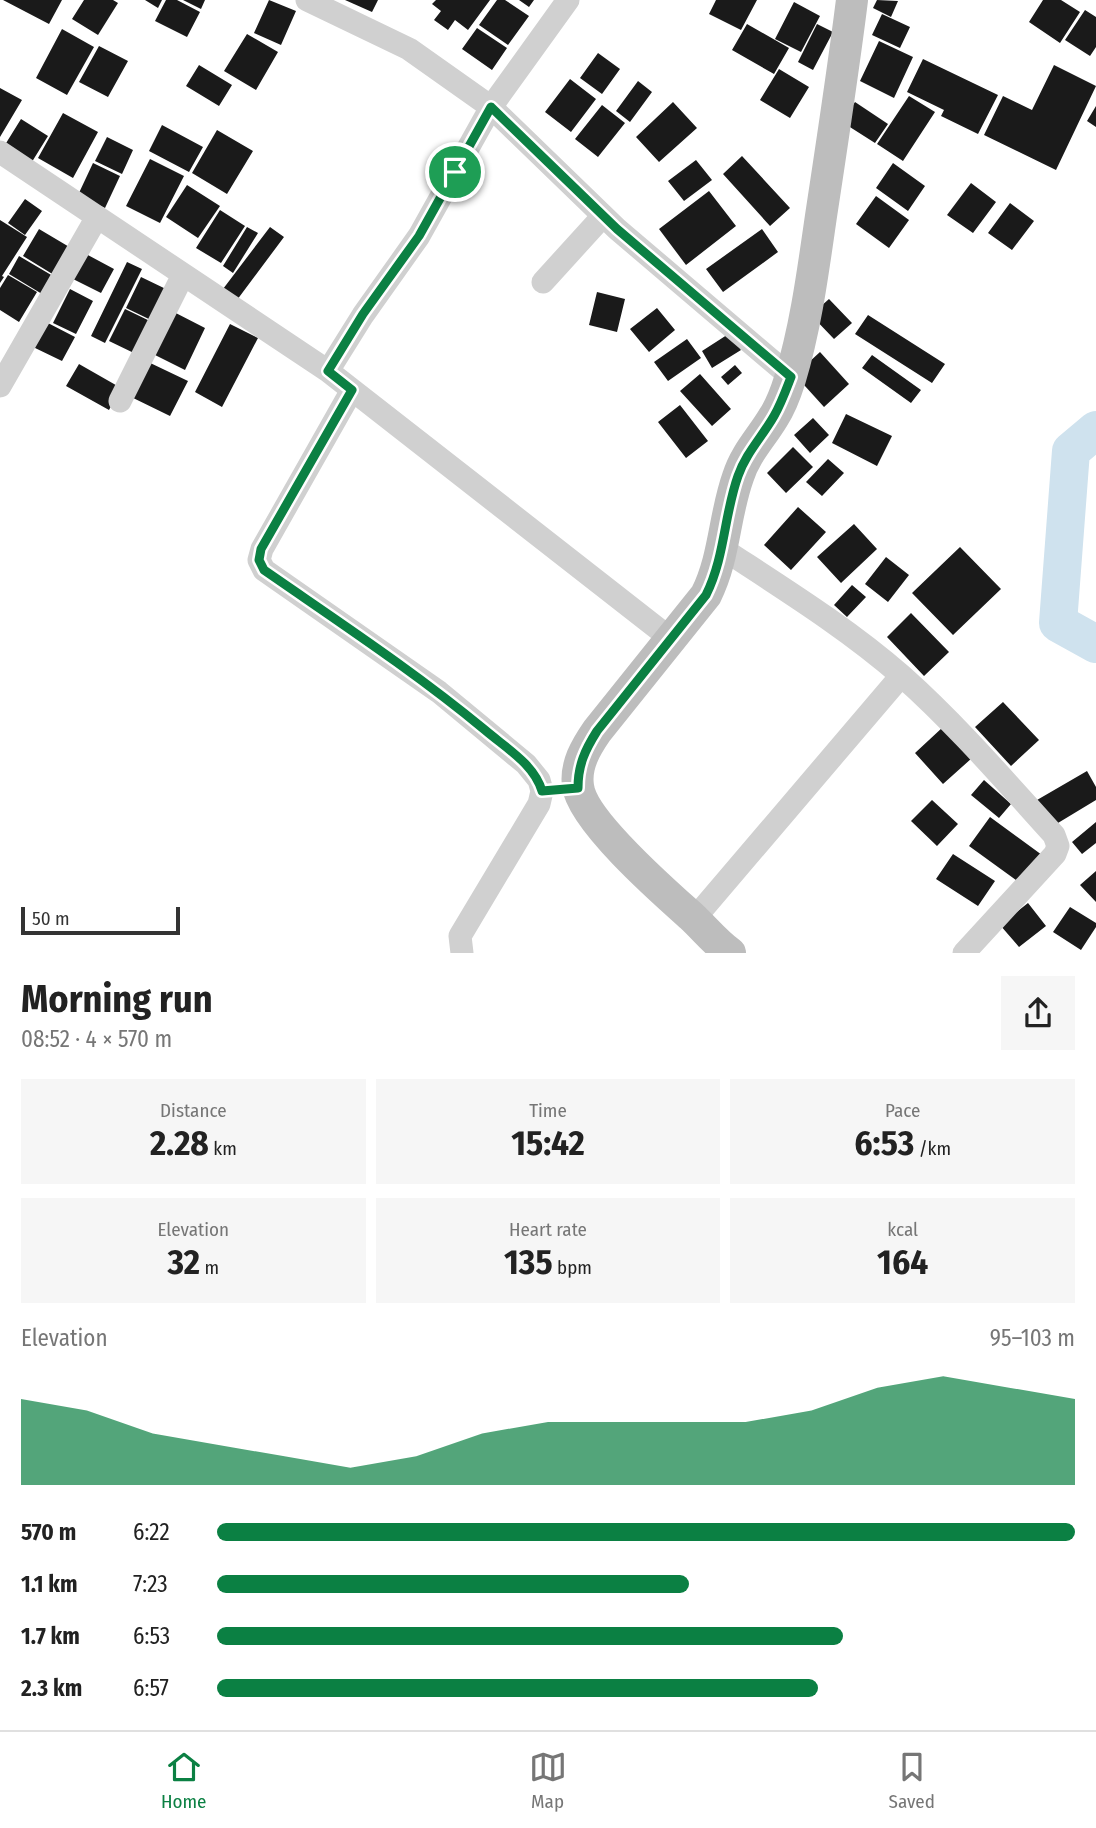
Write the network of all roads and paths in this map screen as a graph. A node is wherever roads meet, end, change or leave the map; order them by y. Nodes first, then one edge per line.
1 (307, 0) edge
2 (568, 0) edge
3 (844, 2) edge
4 (491, 107) junction
5 (0, 152) edge
6 (603, 216) junction
7 (97, 217) junction
8 (183, 275) junction
9 (543, 282) dead end
10 (328, 371) junction
11 (791, 377) junction
12 (0, 386) edge
13 (352, 390) junction
14 (120, 401) dead end
15 (723, 550) junction
16 (671, 639) junction
17 (901, 676) junction
18 (578, 788) junction
19 (542, 791) junction
20 (712, 941) edge
21 (463, 953) edge
22 (964, 953) edge

1 - 4 street
2 - 4 street
3 - 11 street
4 - 6 street
4 - 10 street
5 - 7 street
6 - 9 street
6 - 11 street
7 - 8 street
7 - 12 street
8 - 10 street
8 - 14 street
10 - 13 street
11 - 15 street
13 - 16 street
13 - 19 street
15 - 16 street
15 - 17 street
16 - 18 street
17 - 20 street
17 - 22 street
18 - 19 street
18 - 20 street
19 - 21 street

